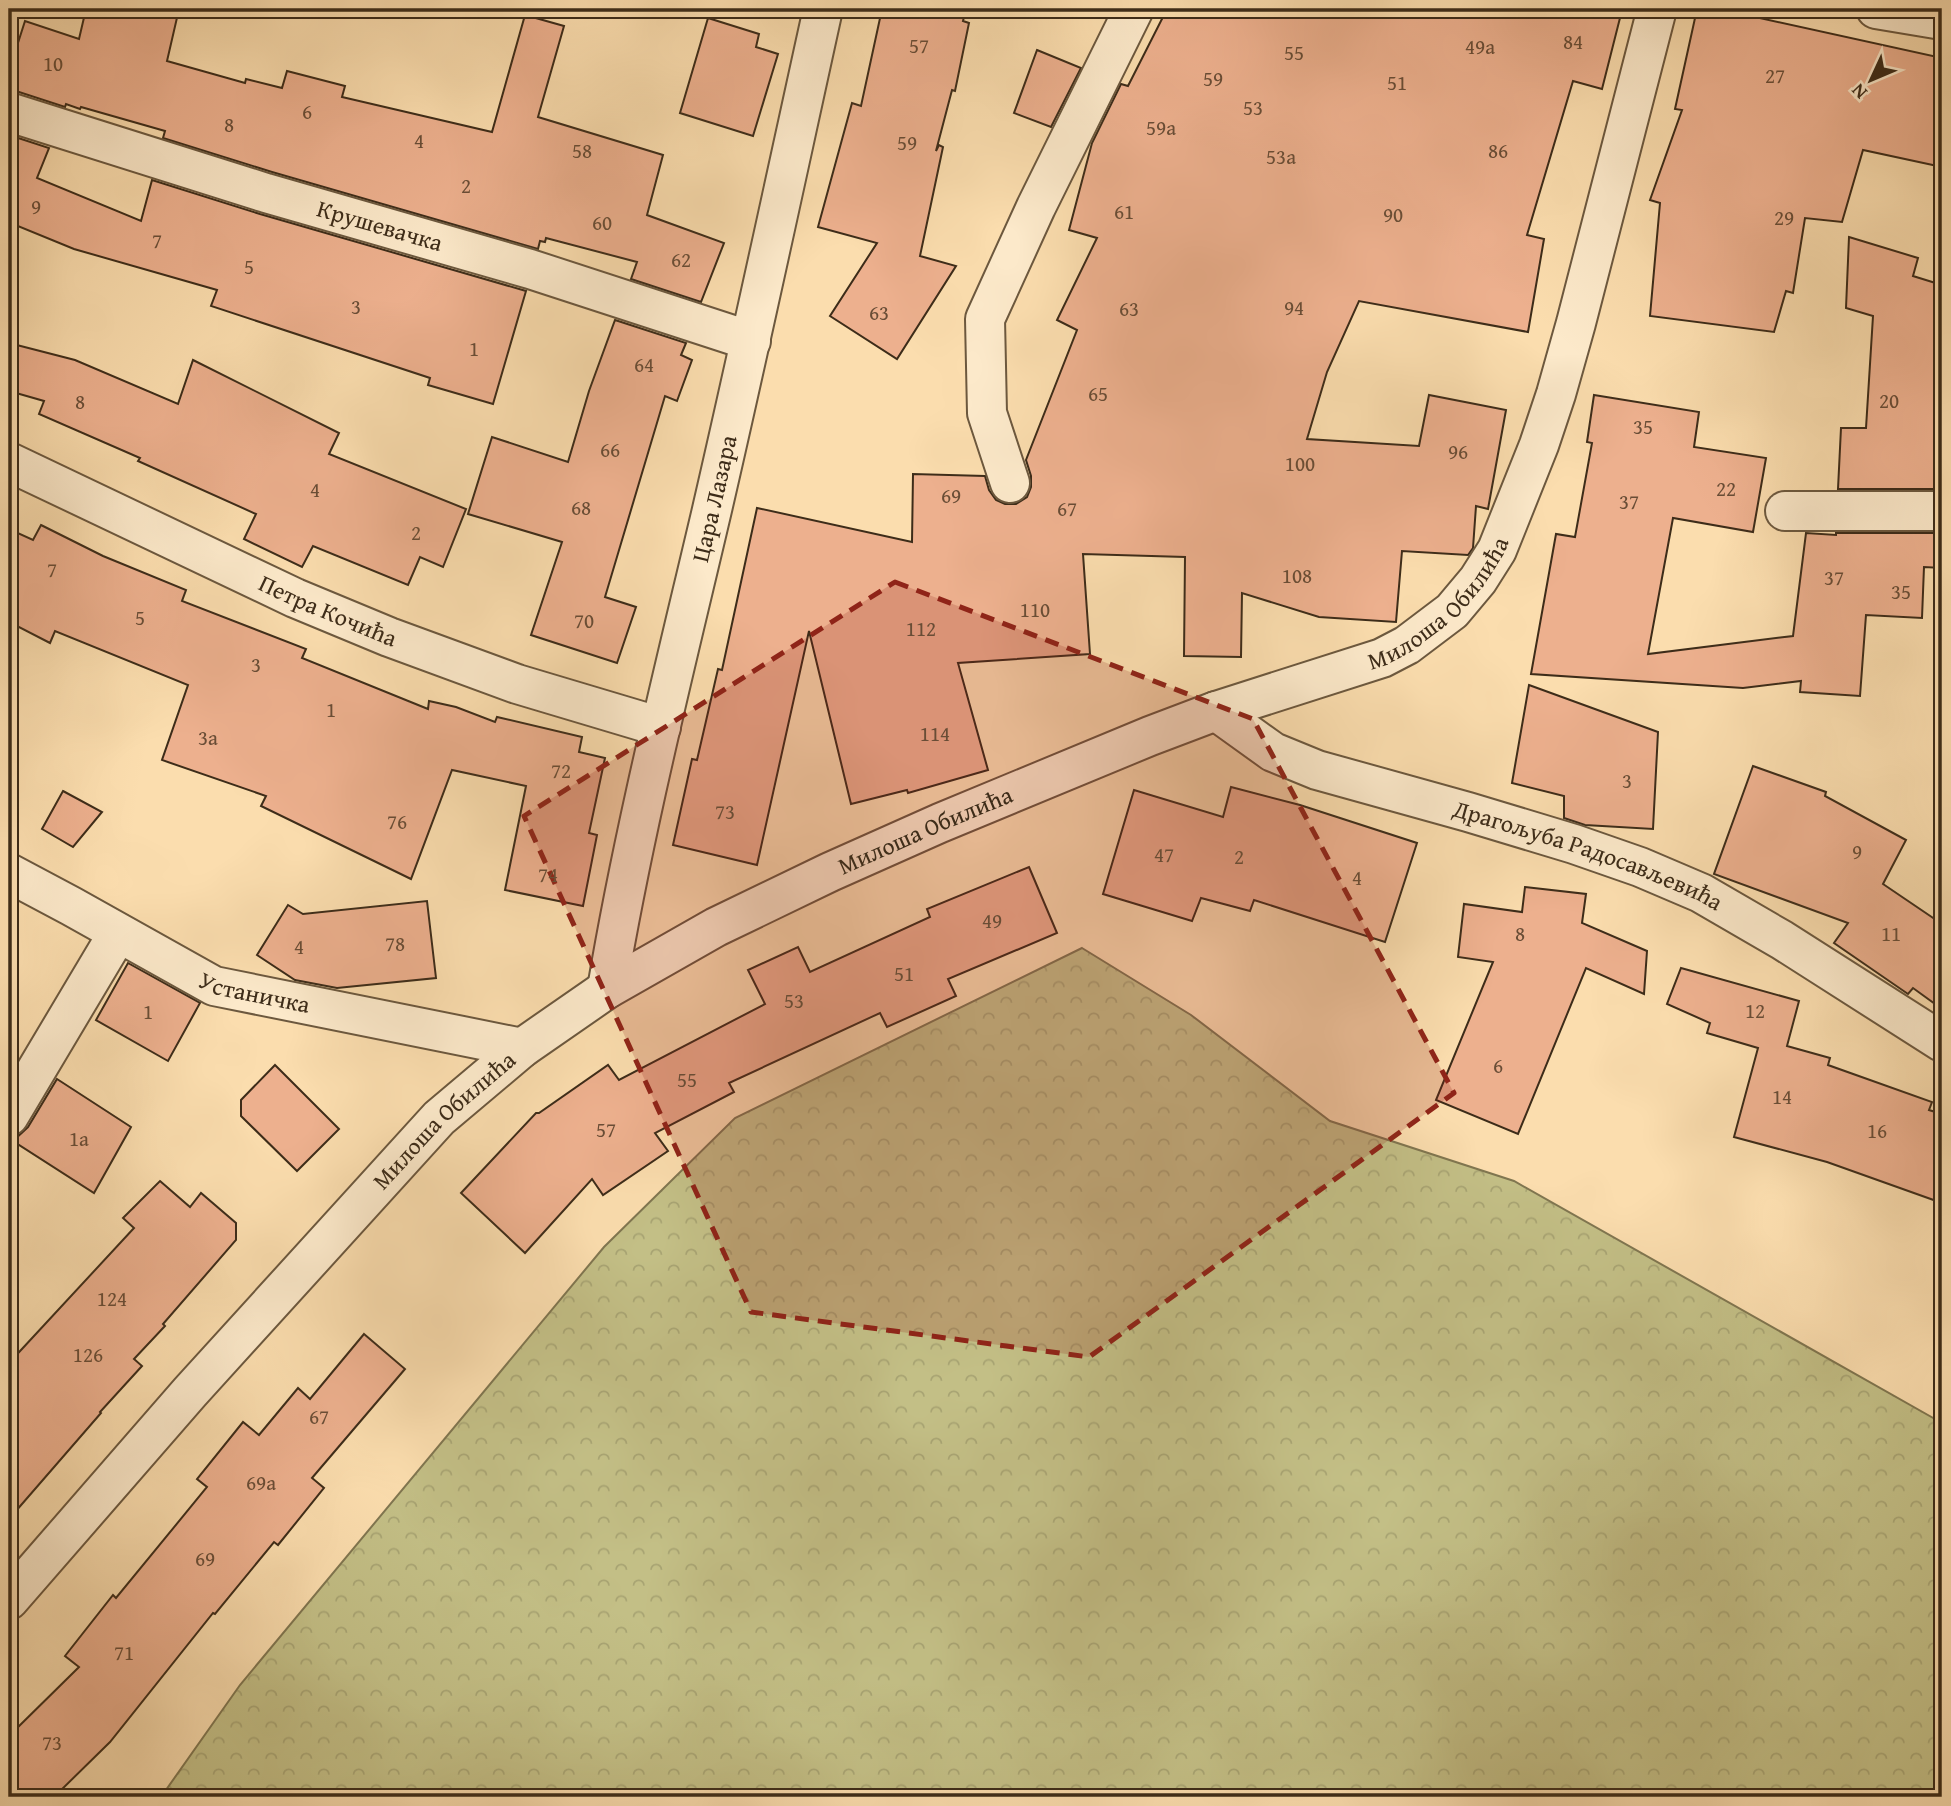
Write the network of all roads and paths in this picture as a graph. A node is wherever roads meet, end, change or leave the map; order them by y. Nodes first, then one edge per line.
1 (823, 9) edge
2 (1134, 9) edge
3 (1657, 9) edge
4 (1875, 9) edge
5 (1942, 20) edge
6 (9, 112) edge
7 (751, 341) junction
8 (9, 462) edge
9 (1010, 483) dead end
10 (1942, 510) edge
11 (1785, 511) dead end
12 (1216, 711) junction
13 (661, 727) junction
14 (9, 873) edge
15 (118, 933) junction
16 (607, 989) junction
17 (1942, 1042) edge
18 (522, 1048) junction
19 (9, 1116) edge
20 (9, 1601) edge

1 - 7 street, Цара Лазара
2 - 9 street
3 - 12 street, Милоша Обилића
4 - 5 street
6 - 7 street, Крушевачка
7 - 13 street, Цара Лазара
8 - 13 street, Петра Кочића
10 - 11 street
12 - 16 street, Милоша Обилића
12 - 17 street, Драгољуба Радосављевића
13 - 16 street, Цара Лазара
14 - 15 street, Устаничка
15 - 18 street, Устаничка
15 - 19 street
16 - 18 street, Милоша Обилића
18 - 20 street, Милоша Обилића

